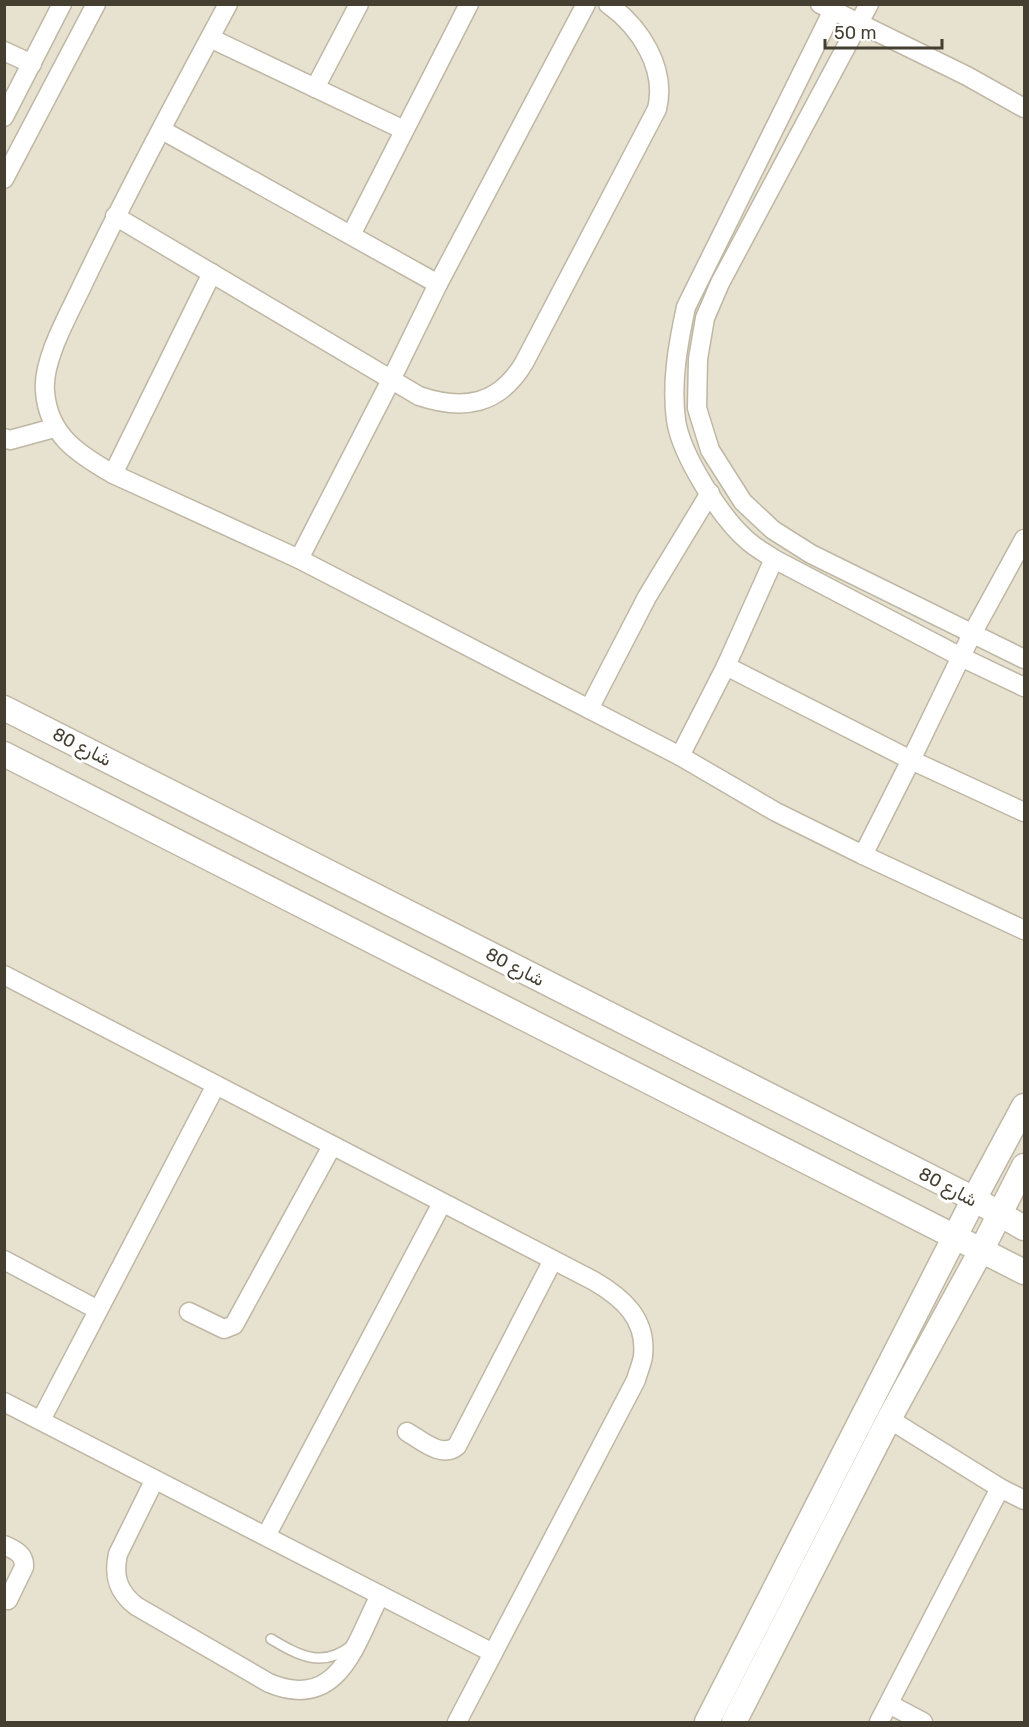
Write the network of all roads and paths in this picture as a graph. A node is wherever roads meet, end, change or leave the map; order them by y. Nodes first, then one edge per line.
1 (62, 4) edge
2 (96, 4) edge
3 (228, 4) edge
4 (359, 4) edge
5 (469, 4) edge
6 (586, 4) edge
7 (608, 4) edge
8 (869, 4) edge
9 (830, 7) edge
10 (859, 25) junction
11 (210, 38) junction
12 (4, 51) edge
13 (32, 64) junction
14 (315, 88) junction
15 (1024, 108) edge
16 (4, 117) edge
17 (162, 129) junction
18 (404, 130) junction
19 (4, 179) edge
20 (115, 216) junction
21 (351, 235) junction
22 (212, 273) junction
23 (438, 284) junction
24 (391, 380) junction
25 (54, 428) junction
26 (4, 438) edge
27 (113, 474) junction
28 (710, 494) junction
29 (1024, 539) edge
30 (299, 559) junction
31 (774, 559) junction
32 (972, 634) junction
33 (961, 657) junction
34 (1024, 659) edge
35 (726, 666) junction
36 (1024, 687) edge
37 (4, 708) edge
38 (589, 710) junction
39 (4, 754) edge
40 (680, 756) junction
41 (911, 760) junction
42 (1024, 812) edge
43 (863, 855) junction
44 (1024, 930) edge
45 (4, 975) edge
46 (216, 1085) junction
47 (1024, 1106) edge
48 (332, 1146) junction
49 (1024, 1166) edge
50 (974, 1199) junction
51 (442, 1203) junction
52 (999, 1214) junction
53 (1024, 1228) edge
54 (957, 1236) junction
55 (982, 1249) junction
56 (4, 1260) edge
57 (553, 1260) junction
58 (1024, 1272) edge
59 (98, 1310) junction
60 (189, 1312) dead end
61 (4, 1402) edge
62 (889, 1419) junction
63 (41, 1420) junction
64 (407, 1432) dead end
65 (154, 1481) junction
66 (1000, 1488) junction
67 (1024, 1500) edge
68 (266, 1536) junction
69 (4, 1545) edge
70 (380, 1595) junction
71 (8, 1600) dead end
72 (271, 1639) dead end
73 (357, 1641) junction
74 (493, 1653) junction
75 (889, 1704) junction
76 (458, 1722) edge
77 (707, 1722) edge
78 (734, 1722) edge
79 (879, 1722) edge
80 (923, 1722) edge

1 - 13 street
2 - 19 street
3 - 11 street
4 - 14 street
5 - 18 street
6 - 23 street
7 - 24 street
8 - 10 street
9 - 10 street
9 - 28 street
10 - 15 street
10 - 32 street
11 - 14 street
11 - 17 street
12 - 13 street
13 - 16 street
14 - 18 street
17 - 20 street
17 - 21 street
18 - 21 street
20 - 22 street
20 - 25 street
21 - 23 street
22 - 24 street
22 - 27 street
23 - 24 street
24 - 30 street
25 - 26 street
25 - 27 street
27 - 30 street
28 - 31 street
28 - 38 street
29 - 32 street
30 - 38 street
31 - 33 street
31 - 35 street
32 - 33 street
32 - 34 street
33 - 36 street
33 - 41 street
35 - 40 street
35 - 41 street
37 - 50 street, شارع 80
38 - 40 street
39 - 54 street
40 - 43 street
41 - 42 street
41 - 43 street
43 - 44 street
45 - 46 street
46 - 48 street
46 - 59 street
47 - 50 street
48 - 51 street
48 - 60 street
49 - 52 street
50 - 52 street, شارع 80
50 - 54 street
51 - 57 street
51 - 68 street
52 - 53 street, شارع 80
52 - 55 street
54 - 55 street
54 - 77 street
55 - 58 street
55 - 62 street
56 - 59 street
57 - 64 street
57 - 74 street
59 - 63 street
61 - 63 street
62 - 66 street
62 - 78 street
63 - 65 street
65 - 68 street
65 - 73 street
66 - 67 street
66 - 75 street
68 - 70 street
69 - 71 street
70 - 73 street
70 - 74 street
72 - 73 lane
74 - 76 street
75 - 79 street
75 - 80 street

